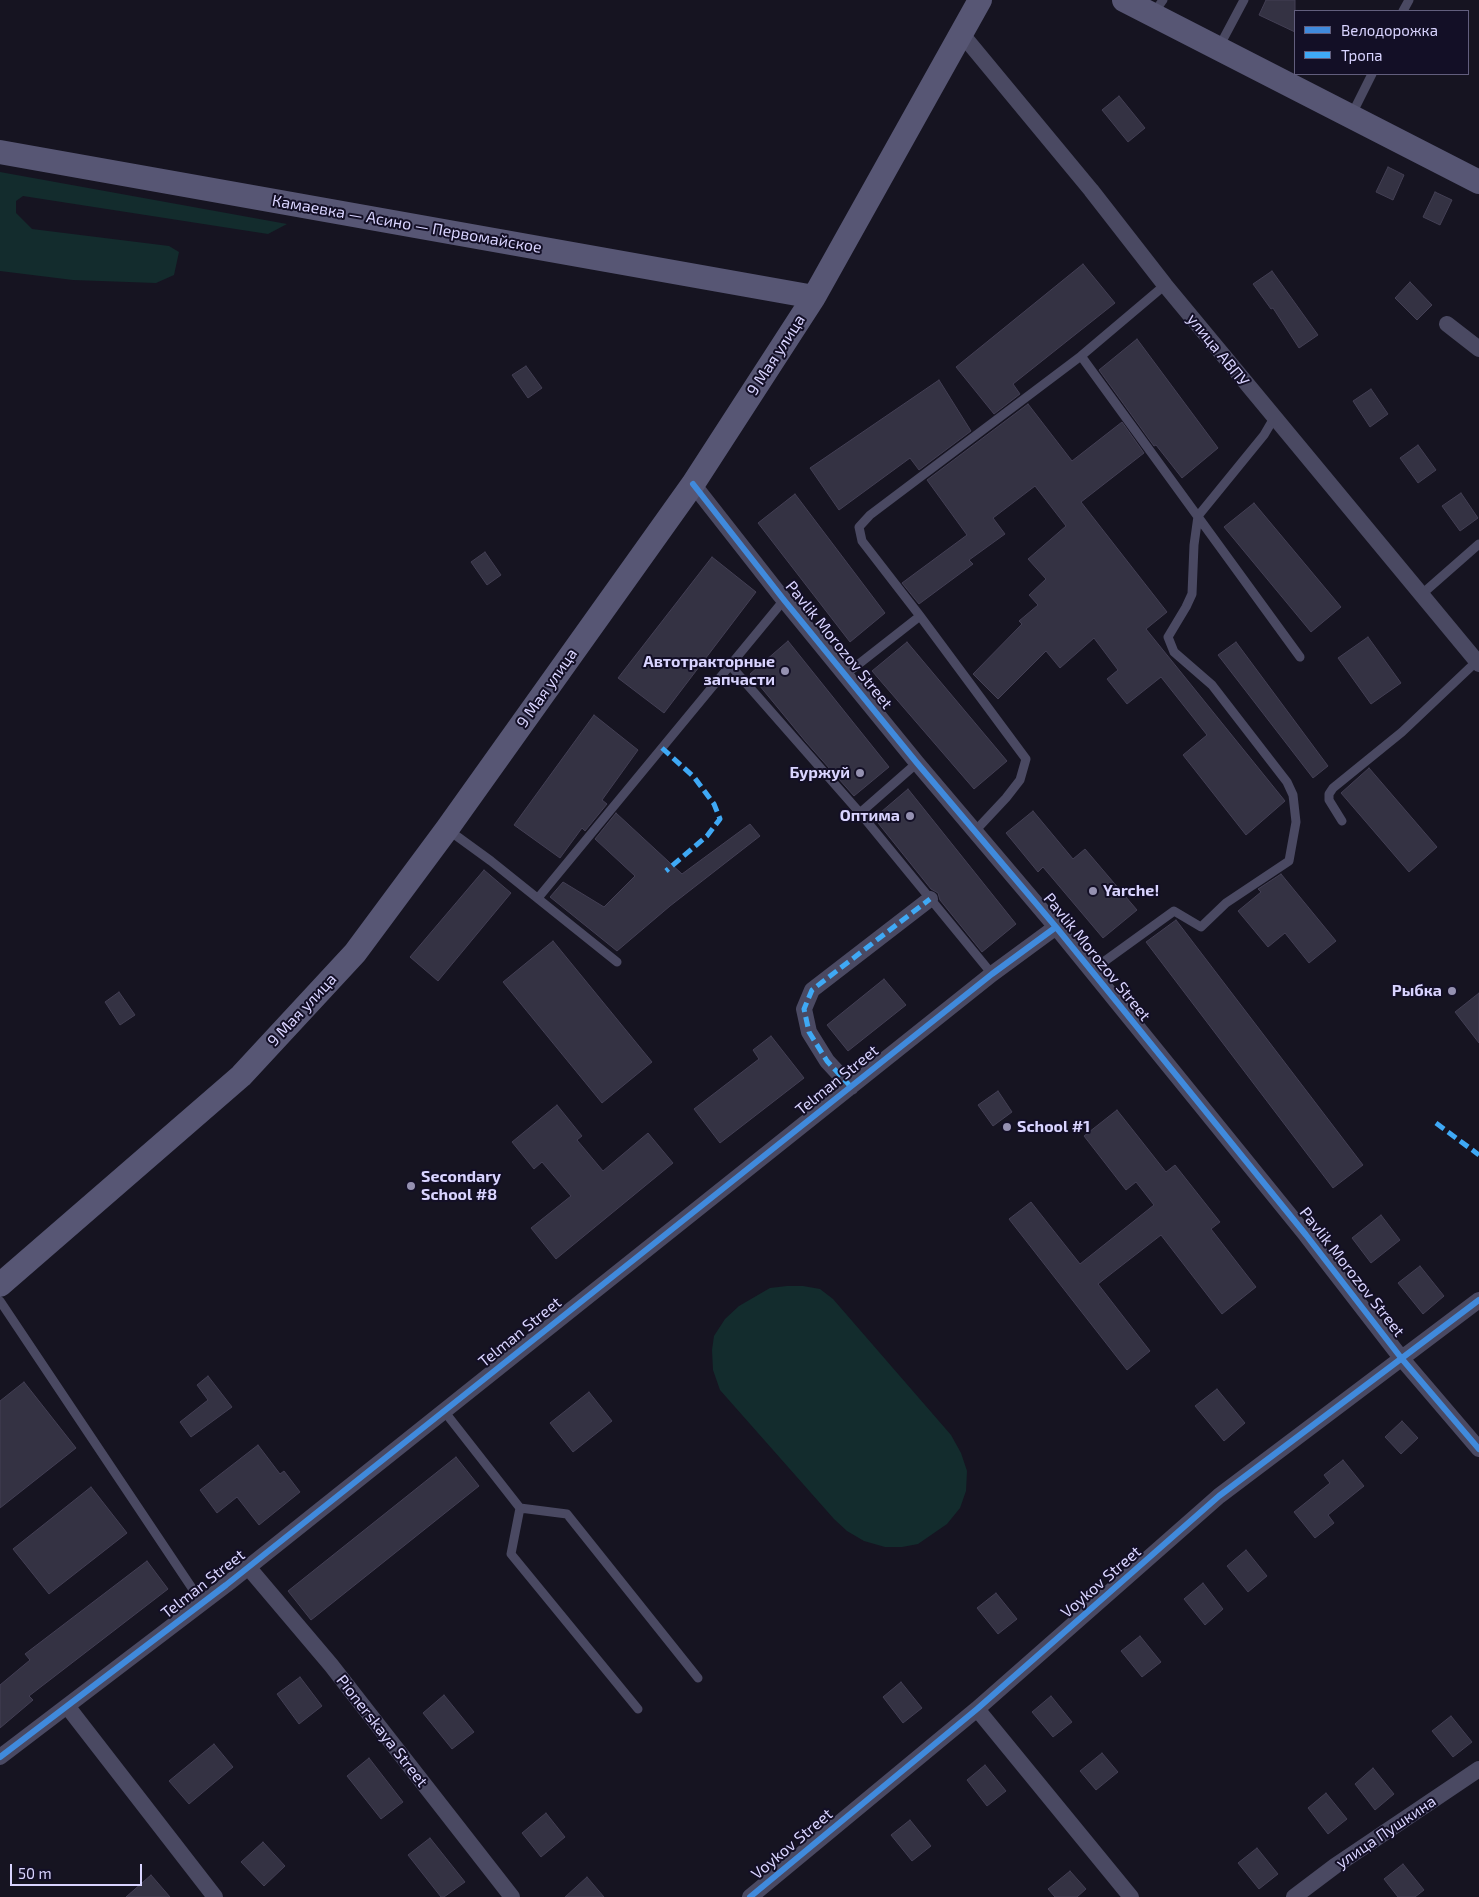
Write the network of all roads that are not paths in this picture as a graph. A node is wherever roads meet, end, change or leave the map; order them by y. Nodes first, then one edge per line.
1 (980, 0) edge
2 (1124, 0) edge
3 (1244, 0) edge
4 (1158, 7) edge
5 (961, 33) junction
6 (1218, 47) junction
7 (1372, 75) edge
8 (1352, 116) junction
9 (0, 152) edge
10 (1479, 182) edge
11 (1165, 285) junction
12 (814, 296) junction
13 (1447, 324) dead end
14 (1479, 349) edge
15 (1081, 356) junction
16 (1274, 418) junction
17 (692, 484) junction
18 (1198, 516) junction
19 (1479, 544) edge
20 (1422, 594) junction
21 (784, 600) junction
22 (920, 616) junction
23 (1300, 657) dead end
24 (1478, 662) edge
25 (730, 666) junction
26 (846, 674) junction
27 (918, 763) junction
28 (860, 813) junction
29 (1342, 821) dead end
30 (447, 829) junction
31 (976, 830) junction
32 (538, 898) junction
33 (930, 899) junction
34 (1056, 927) junction
35 (617, 962) dead end
36 (1091, 971) junction
37 (992, 974) junction
38 (851, 1087) junction
39 (0, 1285) edge
40 (1479, 1300) edge
41 (0, 1301) edge
42 (1402, 1359) junction
43 (444, 1411) junction
44 (1479, 1449) edge
45 (520, 1508) junction
46 (248, 1567) junction
47 (202, 1603) junction
48 (698, 1678) dead end
49 (67, 1706) junction
50 (638, 1709) dead end
51 (977, 1709) junction
52 (0, 1757) edge
53 (1479, 1769) edge
54 (215, 1897) edge
55 (512, 1897) edge
56 (750, 1897) edge
57 (1131, 1897) edge
58 (1294, 1897) edge

1 - 5 main road, 9 Мая улица
2 - 4 main road
3 - 6 lane
4 - 6 main road
5 - 11 street, улица АВПУ
5 - 12 main road, 9 Мая улица
6 - 8 main road
7 - 8 lane
8 - 10 main road
9 - 12 main road, Камаевка — Асино — Первомайское
11 - 15 lane
11 - 16 street, улица АВПУ
12 - 17 main road, 9 Мая улица
13 - 14 street
15 - 18 lane
15 - 22 lane
16 - 18 lane
16 - 20 street, улица АВПУ
17 - 21 street, Pavlik Morozov Street
17 - 30 main road, 9 Мая улица
18 - 23 lane
18 - 36 lane
19 - 20 lane
20 - 24 street, улица АВПУ
21 - 25 lane
21 - 26 street, Pavlik Morozov Street
22 - 26 lane
22 - 31 lane
24 - 29 lane
25 - 28 lane
25 - 32 lane
26 - 27 street, Pavlik Morozov Street
27 - 28 lane
27 - 31 street, Pavlik Morozov Street
28 - 33 lane
30 - 32 lane
30 - 39 main road, 9 Мая улица
31 - 34 street, Pavlik Morozov Street
32 - 35 lane
33 - 37 lane
33 - 38 street
34 - 36 street, Pavlik Morozov Street
34 - 37 street, Telman Street
36 - 42 street, Pavlik Morozov Street
37 - 38 street, Telman Street
38 - 43 street, Telman Street
40 - 42 street, Voykov Street
41 - 47 lane
42 - 44 street, Pavlik Morozov Street
42 - 51 street, Voykov Street
43 - 45 lane
43 - 46 street, Telman Street
45 - 48 lane
45 - 50 lane
46 - 47 street, Telman Street
46 - 55 street, Pionerskaya Street
47 - 49 street, Telman Street
49 - 52 street, Telman Street
49 - 54 street
51 - 56 street, Voykov Street
51 - 57 street
53 - 58 street, улица Пушкина

